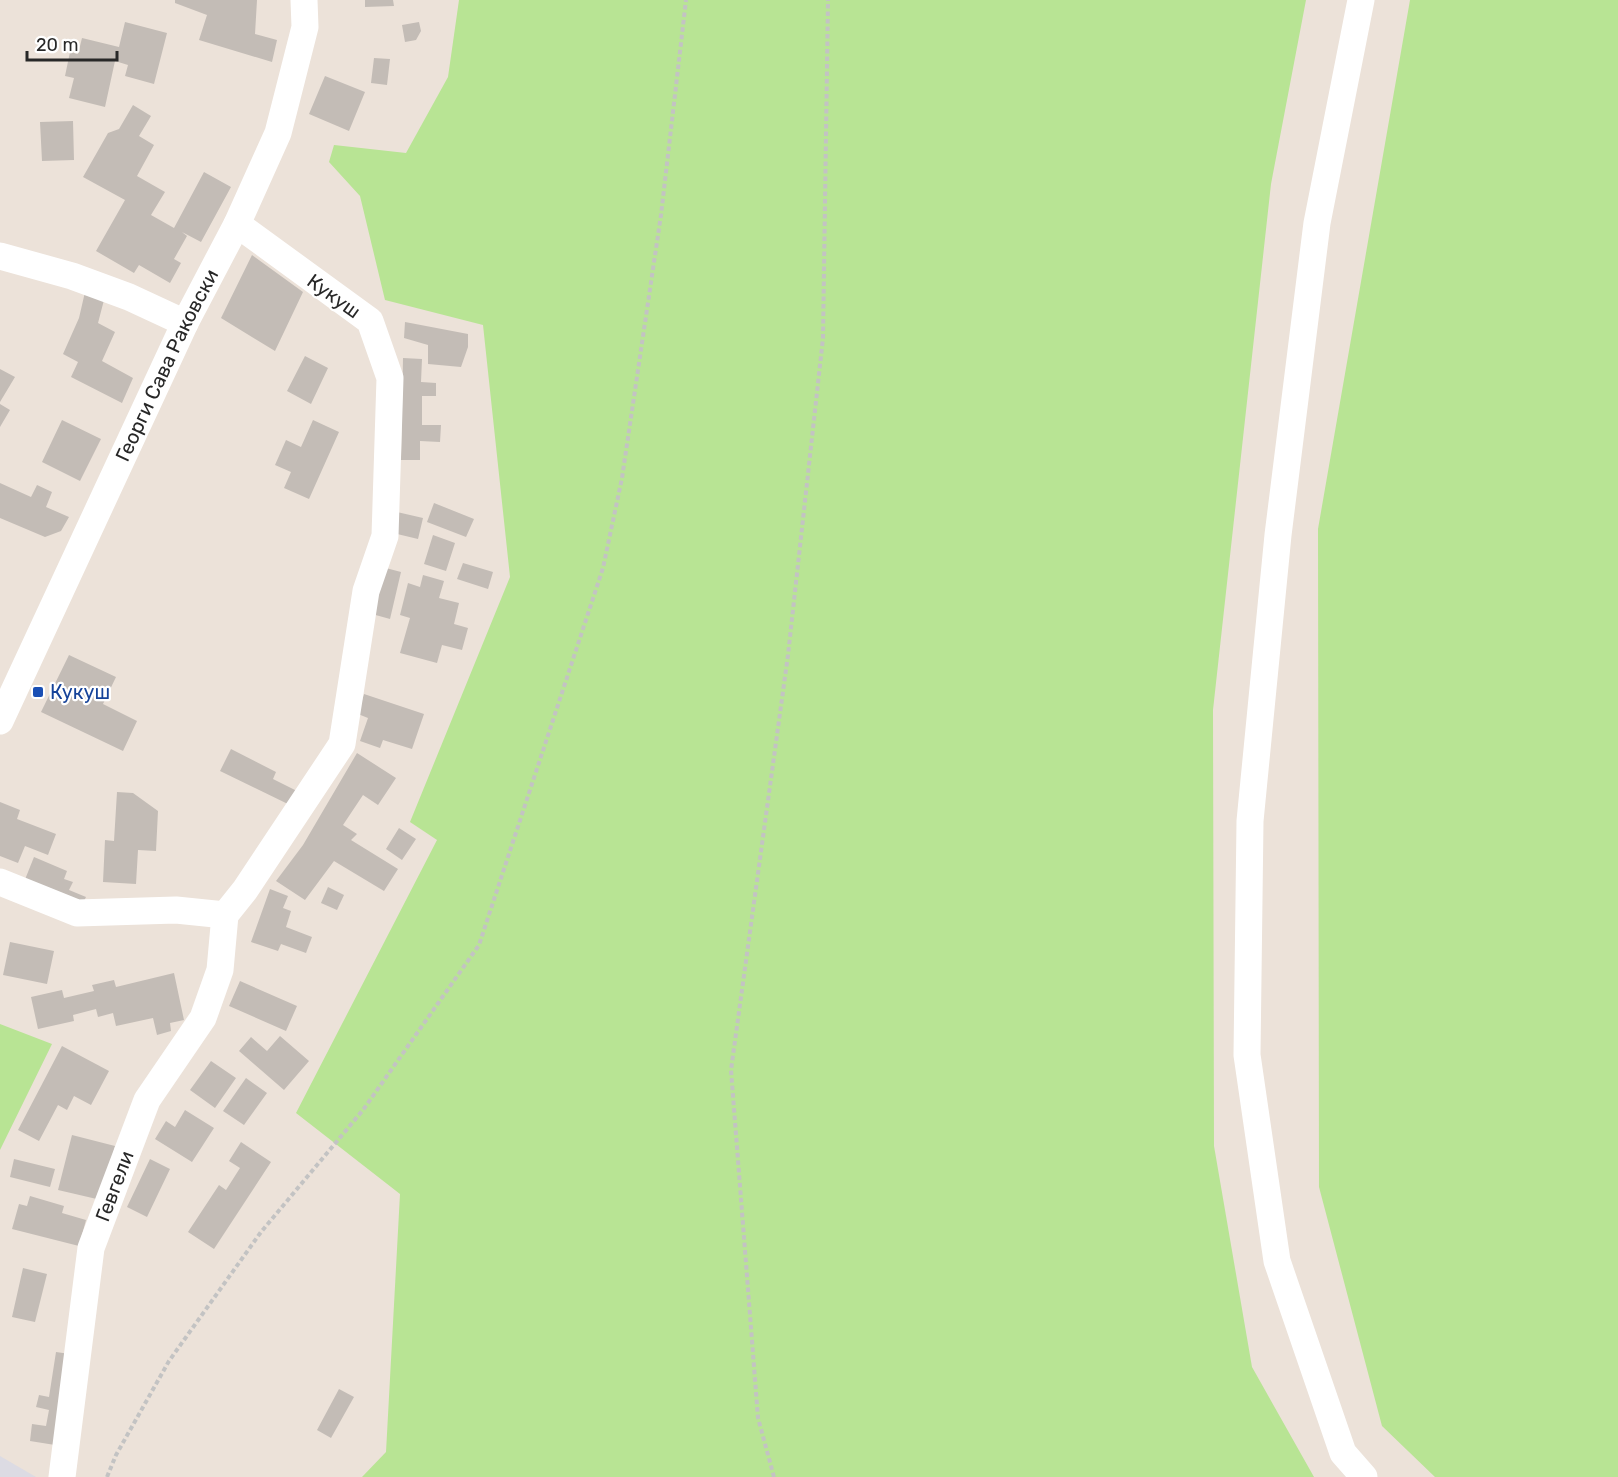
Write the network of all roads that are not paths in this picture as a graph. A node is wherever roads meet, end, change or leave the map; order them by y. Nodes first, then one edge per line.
1 (304, 0) edge
2 (1361, 0) edge
3 (237, 224) junction
4 (0, 256) edge
5 (185, 323) junction
6 (0, 721) edge
7 (0, 882) edge
8 (225, 915) junction
9 (63, 1477) edge
10 (1364, 1477) edge

1 - 3 street, Георги Сава Раковски
2 - 10 street
3 - 5 street, Георги Сава Раковски
3 - 8 street, Кукуш
4 - 5 street
5 - 6 street, Георги Сава Раковски
7 - 8 street
8 - 9 street, Гевгели

